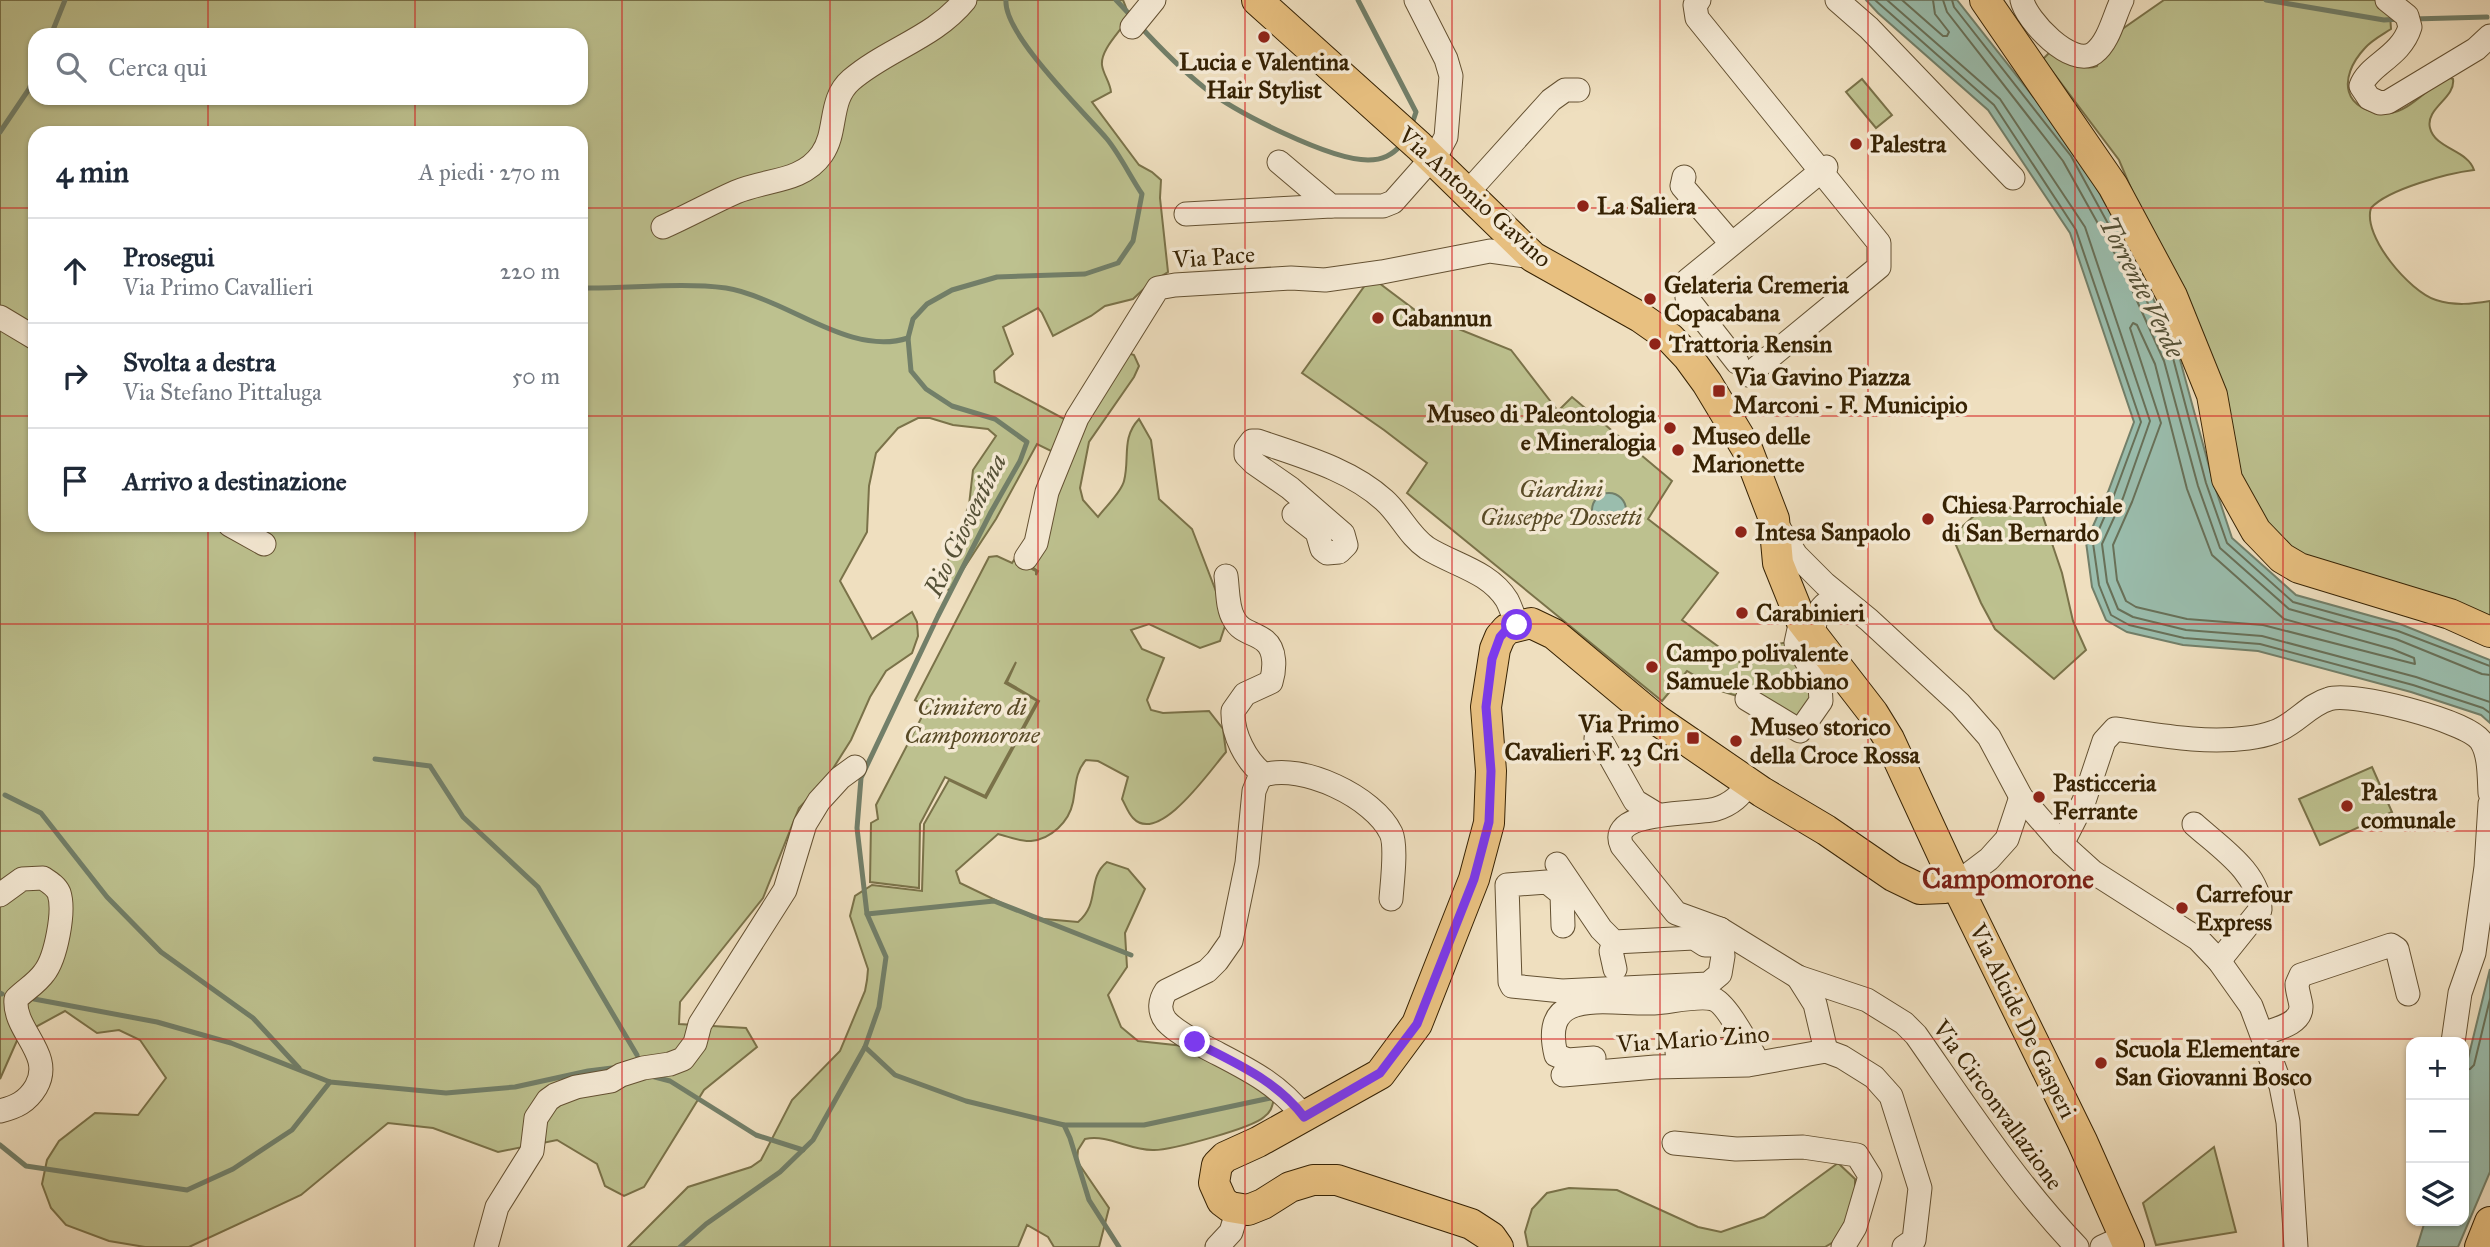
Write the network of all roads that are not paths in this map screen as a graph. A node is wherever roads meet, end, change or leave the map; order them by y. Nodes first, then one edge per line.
1 (965, 0) edge
2 (1257, 0) edge
3 (1416, 0) edge
4 (1699, 0) edge
5 (1838, 0) edge
6 (1985, 0) edge
7 (2022, 0) edge
8 (2122, 0) edge
9 (2387, 0) edge
10 (2490, 36) edge
11 (1578, 90) dead end
12 (1425, 152) junction
13 (1279, 162) dead end
14 (1823, 169) junction
15 (1684, 177) dead end
16 (2013, 178) dead end
17 (1468, 192) junction
18 (1331, 206) junction
19 (1186, 214) dead end
20 (663, 227) dead end
21 (1731, 243) junction
22 (1533, 257) junction
23 (0, 317) edge
24 (28, 334) edge
25 (1294, 514) dead end
26 (1774, 519) junction
27 (243, 532) edge
28 (264, 544) dead end
29 (1026, 558) dead end
30 (1226, 576) dead end
31 (1843, 601) junction
32 (1517, 625) junction
33 (1806, 628) junction
34 (2490, 632) edge
35 (1746, 699) dead end
36 (1596, 738) dead end
37 (855, 767) dead end
38 (1264, 775) junction
39 (1750, 782) junction
40 (2490, 793) edge
41 (2021, 797) junction
42 (2490, 804) edge
43 (1658, 815) junction
44 (2194, 824) dead end
45 (2062, 844) junction
46 (1557, 864) dead end
47 (1956, 884) junction
48 (0, 895) edge
49 (1391, 899) dead end
50 (1563, 926) dead end
51 (1720, 929) junction
52 (1614, 942) junction
53 (2219, 961) junction
54 (1615, 969) dead end
55 (1798, 977) junction
56 (2408, 994) dead end
57 (2263, 1034) junction
58 (2454, 1037) edge
59 (1746, 1042) junction
60 (1826, 1051) junction
61 (1756, 1063) junction
62 (1563, 1075) dead end
63 (0, 1111) edge
64 (1304, 1117) junction
65 (1674, 1143) dead end
66 (1238, 1209) junction
67 (2490, 1222) edge
68 (2119, 1244) edge
69 (486, 1247) edge
70 (1217, 1247) edge
71 (1498, 1247) edge
72 (1843, 1247) edge
73 (1904, 1247) edge
74 (2077, 1247) edge
75 (2297, 1247) edge
76 (2480, 1247) edge

1 - 20 street
2 - 12 main road, Via Antonio Gavino
3 - 12 street
4 - 14 street
5 - 16 street
6 - 34 main road
7 - 8 street
9 - 10 street
11 - 17 street
12 - 17 main road, Via Antonio Gavino
12 - 18 street
13 - 18 street
14 - 21 street
14 - 21 street
15 - 21 street
17 - 22 main road, Via Antonio Gavino
18 - 19 street
22 - 26 main road, Via Antonio Gavino
22 - 29 street, Via Pace
23 - 24 street
25 - 32 street
26 - 31 street, Via Antonio Gavino
26 - 33 main road, Via Antonio Gavino
27 - 28 street
30 - 38 street
31 - 33 street
31 - 41 street, Via Antonio Gavino
32 - 39 main road
32 - 64 main road
33 - 35 street
33 - 47 main road, Via Alcide De Gasperi
36 - 43 street
37 - 69 street
38 - 49 street
38 - 64 street
39 - 43 street
39 - 47 main road
40 - 45 street
41 - 45 street, Via Antonio Gavino
41 - 47 street
42 - 58 street
43 - 51 street, Via Circonvallazione
44 - 53 street
45 - 53 street, Via Antonio Gavino
46 - 52 street
47 - 68 main road, Via Alcide De Gasperi
48 - 63 street
50 - 51 street
51 - 52 street
51 - 55 street, Via Circonvallazione
52 - 54 street
53 - 57 street, Via Antonio Gavino
55 - 60 street
55 - 74 street, Via Circonvallazione
56 - 57 street
57 - 75 street, Via Antonio Gavino
59 - 59 street
59 - 61 street
60 - 61 street, Via Mario Zino
60 - 73 street
61 - 62 street, Via Mario Zino
64 - 66 main road
65 - 72 street
66 - 70 street
66 - 71 main road
67 - 76 main road

